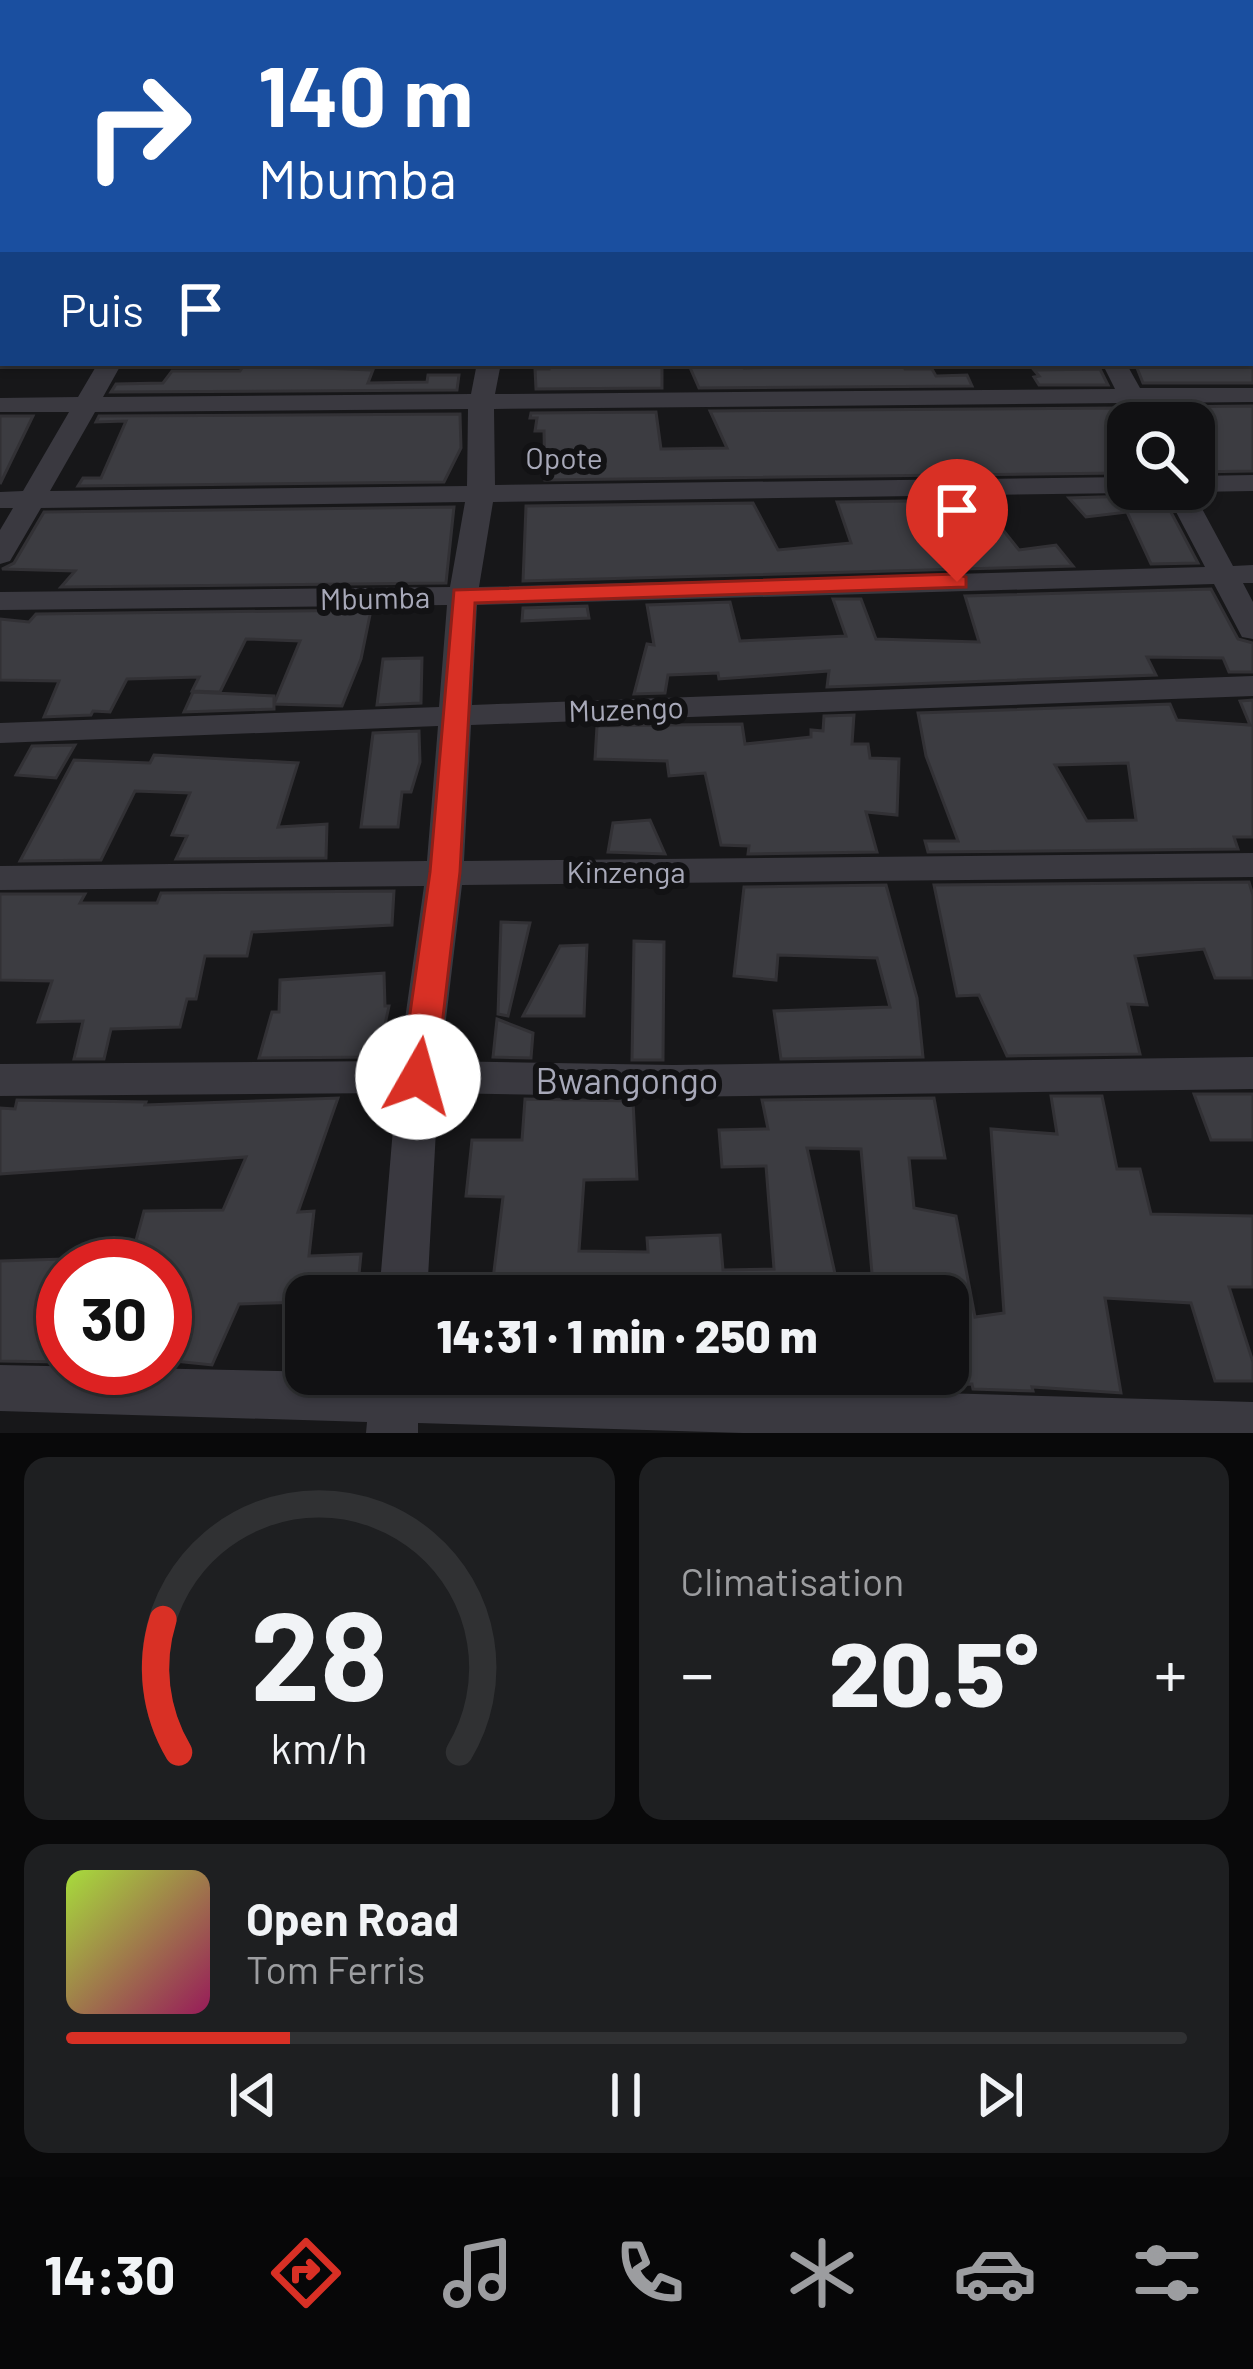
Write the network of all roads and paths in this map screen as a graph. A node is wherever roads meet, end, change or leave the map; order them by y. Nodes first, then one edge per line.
1 (108, 366) edge
2 (488, 366) edge
3 (1116, 366) edge
4 (1253, 395) edge
5 (1134, 396) junction
6 (1137, 402) edge
7 (481, 403) junction
8 (0, 404) edge
9 (88, 404) junction
10 (1253, 483) edge
11 (1215, 484) edge
12 (1107, 485) edge
13 (482, 490) junction
14 (34, 499) junction
15 (0, 500) edge
16 (1193, 510) edge
17 (0, 555) edge
18 (1239, 574) edge
19 (463, 596) junction
20 (0, 601) edge
21 (1253, 630) edge
22 (1253, 686) edge
23 (456, 715) junction
24 (0, 733) edge
25 (1253, 865) edge
26 (445, 872) junction
27 (0, 878) edge
28 (1253, 1073) edge
29 (418, 1077) junction
30 (0, 1080) edge
31 (404, 1275) edge
32 (0, 1388) edge
33 (395, 1402) edge
34 (1253, 1425) edge

1 - 9 street
2 - 7 street
3 - 5 street
4 - 5 street
5 - 6 street
5 - 7 street
7 - 9 street
7 - 13 street
8 - 9 street
9 - 14 street
10 - 11 street
12 - 13 street, Opote
13 - 14 street, Opote
13 - 19 street
14 - 15 street, Opote
14 - 17 street
16 - 18 street
18 - 19 street, Mbumba
18 - 21 street
19 - 20 street, Mbumba
19 - 23 street
22 - 23 street, Muzengo
23 - 24 street, Muzengo
23 - 26 street
25 - 26 street, Kinzenga
26 - 27 street, Kinzenga
26 - 29 street
28 - 29 street, Bwangongo
29 - 30 street, Bwangongo
29 - 31 street
32 - 33 street
33 - 34 street

